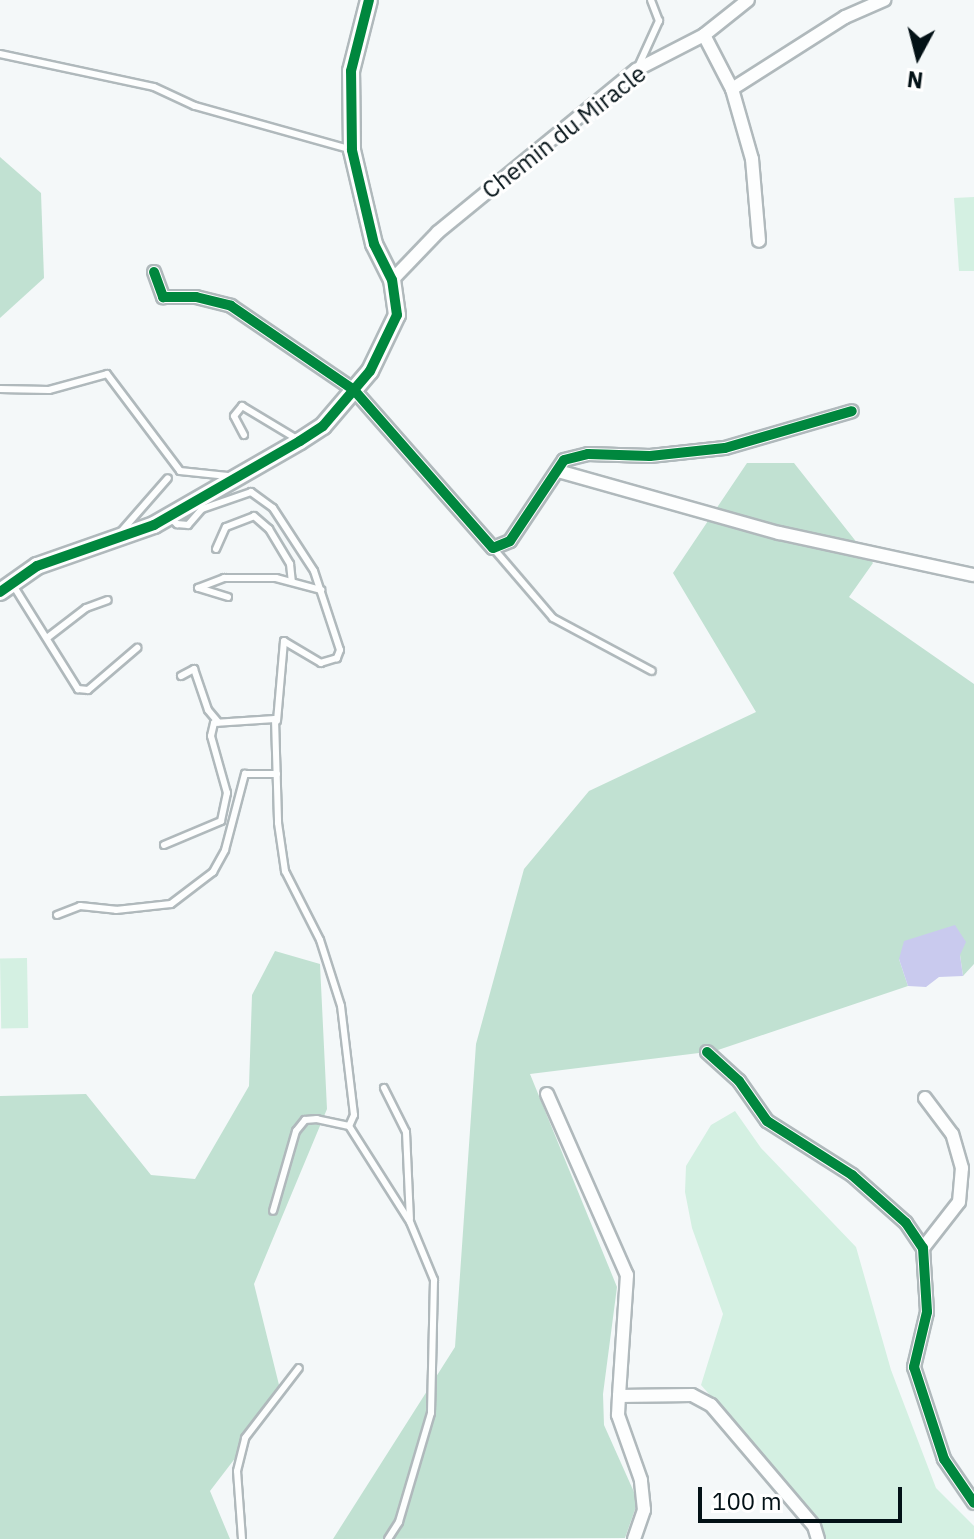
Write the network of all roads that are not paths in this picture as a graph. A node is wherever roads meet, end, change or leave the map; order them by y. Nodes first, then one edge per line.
1 (369, 0) edge
2 (651, 0) edge
3 (748, 0) edge
4 (884, 0) edge
5 (704, 35) junction
6 (0, 54) edge
7 (636, 70) junction
8 (732, 89) junction
9 (352, 150) junction
10 (759, 241) dead end
11 (154, 272) dead end
12 (392, 280) junction
13 (0, 389) edge
14 (354, 390) junction
15 (852, 411) dead end
16 (244, 435) dead end
17 (300, 441) junction
18 (558, 471) junction
19 (240, 476) junction
20 (168, 478) dead end
21 (169, 517) junction
22 (117, 541) junction
23 (493, 548) junction
24 (216, 549) dead end
25 (974, 575) edge
26 (292, 582) junction
27 (6, 587) edge
28 (321, 590) junction
29 (228, 597) dead end
30 (108, 600) dead end
31 (47, 638) junction
32 (137, 648) dead end
33 (652, 671) dead end
34 (181, 676) dead end
35 (277, 721) junction
36 (218, 722) junction
37 (277, 774) junction
38 (164, 845) dead end
39 (57, 915) dead end
40 (707, 1052) dead end
41 (384, 1088) dead end
42 (547, 1094) dead end
43 (925, 1098) dead end
44 (349, 1126) junction
45 (273, 1211) dead end
46 (410, 1222) junction
47 (923, 1248) junction
48 (299, 1368) dead end
49 (619, 1396) junction
50 (974, 1503) edge
51 (242, 1539) edge
52 (388, 1539) edge
53 (634, 1539) edge
54 (818, 1539) edge

1 - 9 street
2 - 7 lane
3 - 5 street, Chemin du Miracle
4 - 8 street
5 - 7 street, Chemin du Miracle
5 - 8 street
6 - 9 lane
7 - 12 street, Chemin du Miracle
8 - 10 street
9 - 12 street
11 - 14 street
12 - 14 street
13 - 19 lane
14 - 17 street
14 - 23 street
15 - 18 street
16 - 17 lane
17 - 19 street
18 - 23 street
18 - 25 street
19 - 21 street
20 - 22 lane
21 - 22 street
21 - 28 lane
22 - 27 street
23 - 33 lane
24 - 26 lane
26 - 28 lane
26 - 29 lane
27 - 31 lane
28 - 35 lane
30 - 31 lane
31 - 32 lane
34 - 36 lane
35 - 36 lane
35 - 37 lane
36 - 38 lane
37 - 39 lane
37 - 44 lane
40 - 47 street
41 - 46 lane
42 - 49 street
43 - 47 street
44 - 45 lane
44 - 46 lane
46 - 52 lane
47 - 50 street
48 - 51 lane
49 - 53 street
49 - 54 street

